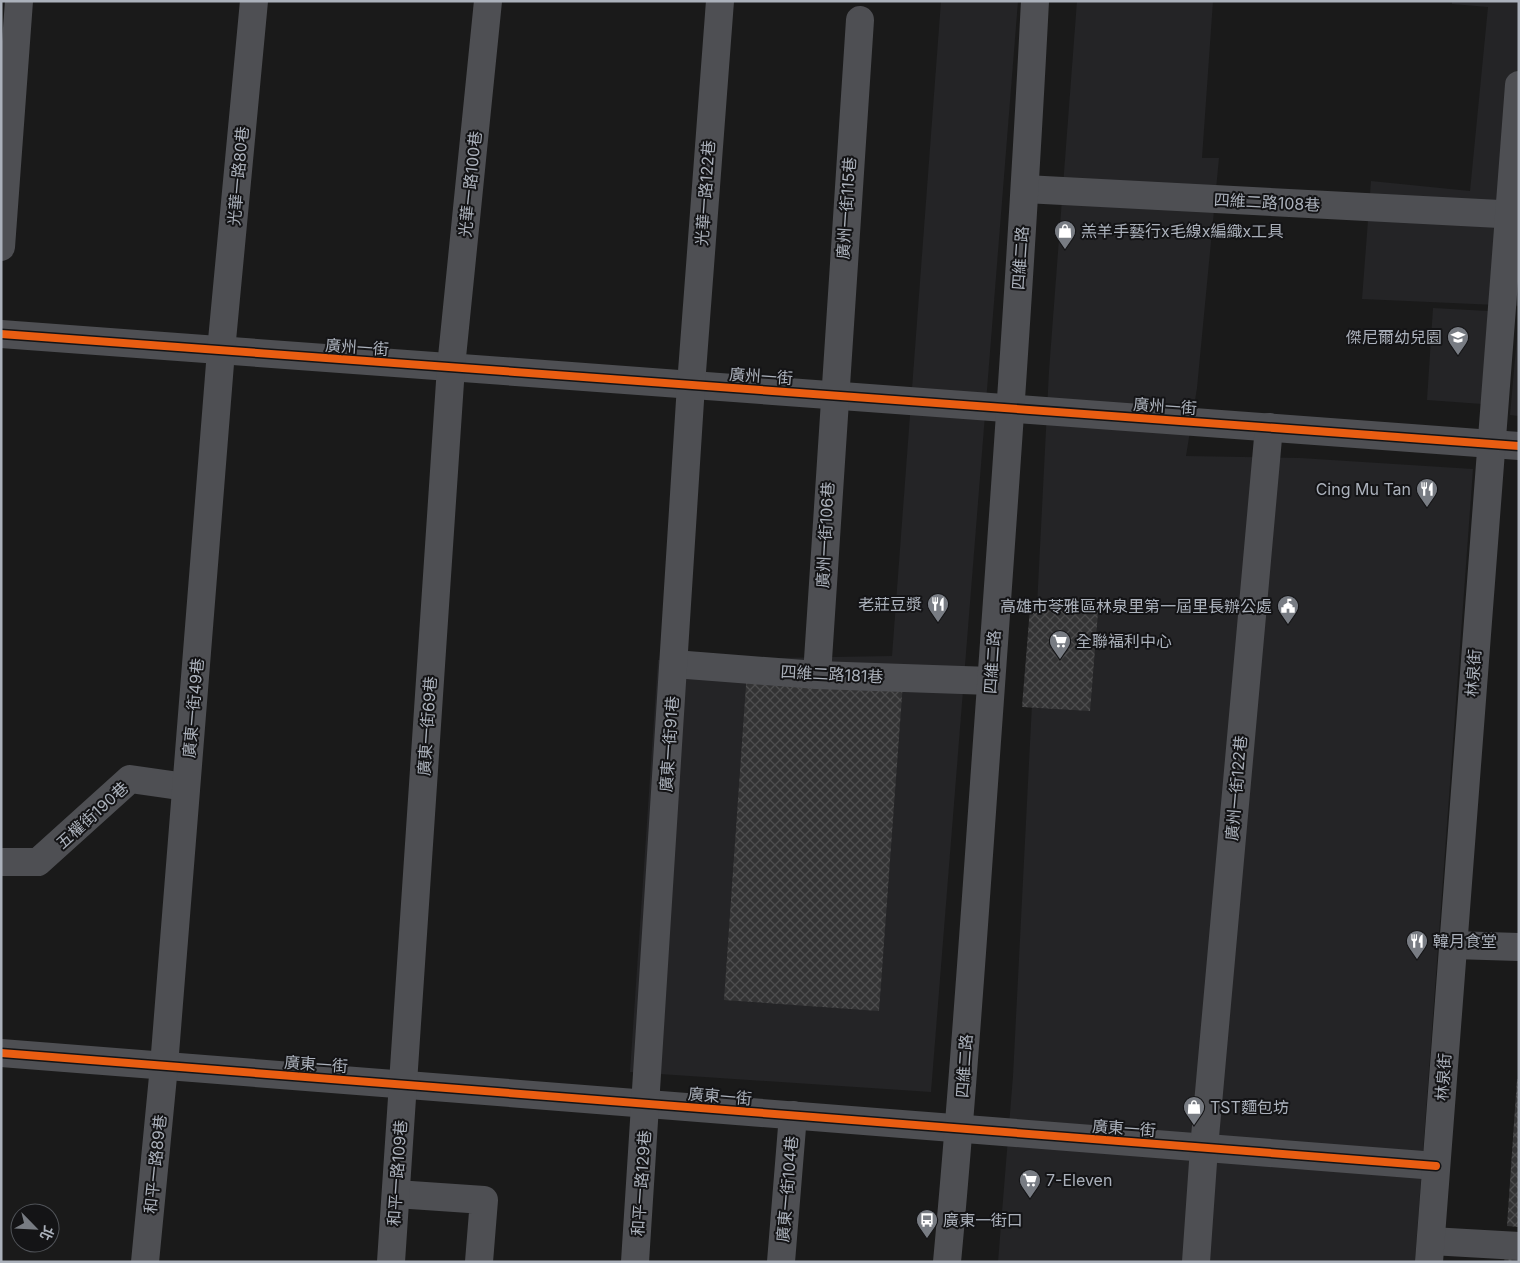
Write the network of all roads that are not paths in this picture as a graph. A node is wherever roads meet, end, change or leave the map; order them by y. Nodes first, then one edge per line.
1 (19, 1) edge
2 (254, 1) edge
3 (488, 1) edge
4 (720, 1) edge
5 (1035, 1) edge
6 (860, 20) dead end
7 (1519, 85) edge
8 (1025, 189) junction
9 (1514, 215) edge
10 (1, 247) edge
11 (1, 334) edge
12 (221, 351) junction
13 (451, 367) junction
14 (691, 385) junction
15 (833, 395) junction
16 (1010, 408) junction
17 (1269, 427) junction
18 (1491, 443) junction
19 (1519, 446) edge
20 (674, 664) junction
21 (817, 675) junction
22 (991, 681) junction
23 (186, 787) junction
24 (1, 862) edge
25 (1453, 945) junction
26 (1519, 947) edge
27 (1, 1053) edge
28 (164, 1066) junction
29 (403, 1084) junction
30 (646, 1104) junction
31 (793, 1115) junction
32 (959, 1129) junction
33 (1204, 1148) junction
34 (1436, 1166) junction
35 (396, 1194) junction
36 (1519, 1246) edge
37 (1430, 1252) edge
38 (145, 1262) edge
39 (391, 1262) edge
40 (479, 1262) edge
41 (636, 1262) edge
42 (781, 1262) edge
43 (948, 1262) edge
44 (1196, 1262) edge

1 - 10 street
2 - 12 street, 光華一路80巷
3 - 13 street, 光華一路100巷
4 - 14 street, 光華一路122巷
5 - 8 street, 四維二路
6 - 15 street, 廣州一街115巷
7 - 9 street, 林泉街
8 - 9 street, 四維二路108巷
8 - 16 street, 四維二路
9 - 18 street, 林泉街
11 - 12 street, 廣州一街
12 - 13 street, 廣州一街
12 - 23 street, 廣東一街49巷
13 - 14 street, 廣州一街
13 - 29 street, 廣東一街69巷
14 - 15 street, 廣州一街
14 - 20 street, 廣東一街91巷
15 - 16 street, 廣州一街
15 - 21 street, 廣州一街106巷
16 - 17 street, 廣州一街
16 - 22 street, 四維二路
17 - 18 street, 廣州一街
17 - 33 street, 廣州一街122巷
18 - 19 street, 廣州一街
18 - 25 street, 林泉街
20 - 21 street, 四維二路181巷
20 - 30 street, 廣東一街91巷
21 - 22 street, 四維二路181巷
22 - 32 street, 四維二路
23 - 24 street, 五權街190巷
23 - 28 street, 廣東一街49巷
25 - 26 street
25 - 34 street, 林泉街
27 - 28 street, 廣東一街
28 - 29 street, 廣東一街
28 - 38 street, 和平一路89巷
29 - 30 street, 廣東一街
29 - 35 street, 和平一路109巷
30 - 31 street, 廣東一街
30 - 41 street, 和平一路129巷
31 - 32 street, 廣東一街
31 - 42 street, 廣東一街104巷
32 - 33 street, 廣東一街
32 - 43 street, 四維二路
33 - 34 street, 廣東一街
33 - 44 street, 廣州一街122巷
34 - 37 street, 林泉街
35 - 39 street, 和平一路109巷
35 - 40 street
36 - 37 street

